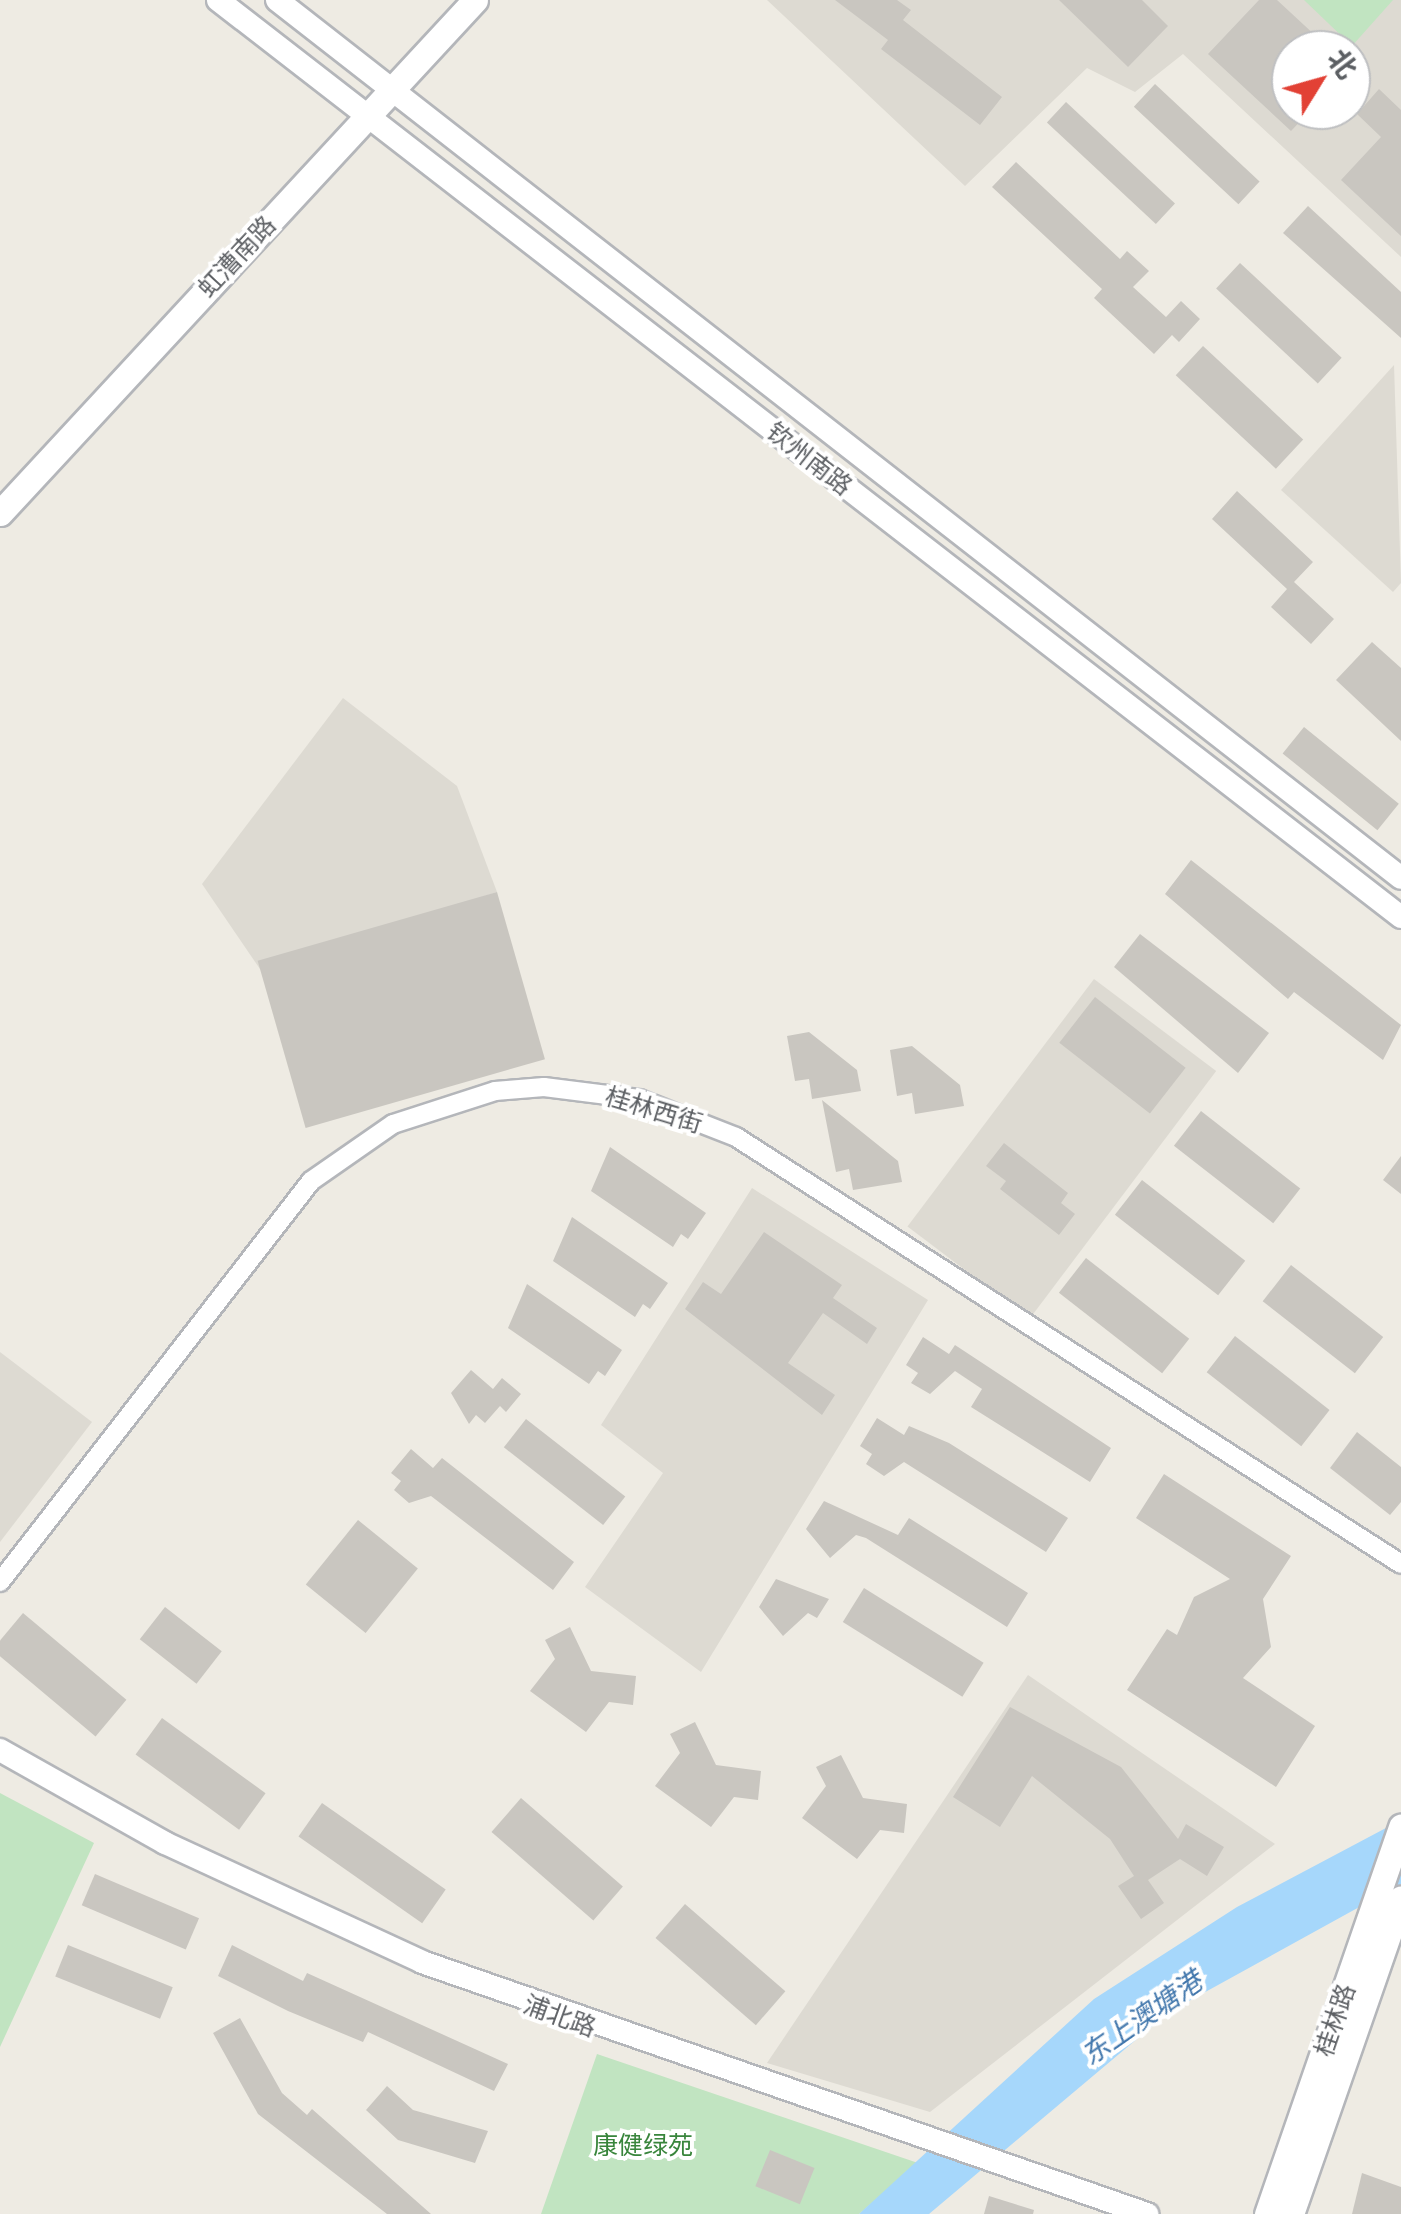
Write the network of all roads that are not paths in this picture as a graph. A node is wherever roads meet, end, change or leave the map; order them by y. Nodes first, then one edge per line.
1 (218, 0) edge
2 (277, 0) edge
3 (474, 0) edge
4 (390, 88) junction
5 (365, 116) junction
6 (0, 513) edge
7 (1401, 878) edge
8 (1401, 917) edge
9 (1401, 1564) edge
10 (0, 1582) edge
11 (0, 1750) edge
12 (1401, 1827) edge
13 (1398, 1908) edge
14 (1147, 2214) edge
15 (1267, 2214) edge
16 (1291, 2214) edge

1 - 5 street, 钦州南路
2 - 4 street, 钦州南路
3 - 4 main road, 虹漕南路
4 - 5 main road, 虹漕南路
4 - 7 street, 钦州南路
5 - 6 main road, 虹漕南路
5 - 8 street, 钦州南路
9 - 10 street, 桂林西街
11 - 14 street, 浦北路
12 - 15 main road, 桂林路
13 - 16 main road, 桂林路

